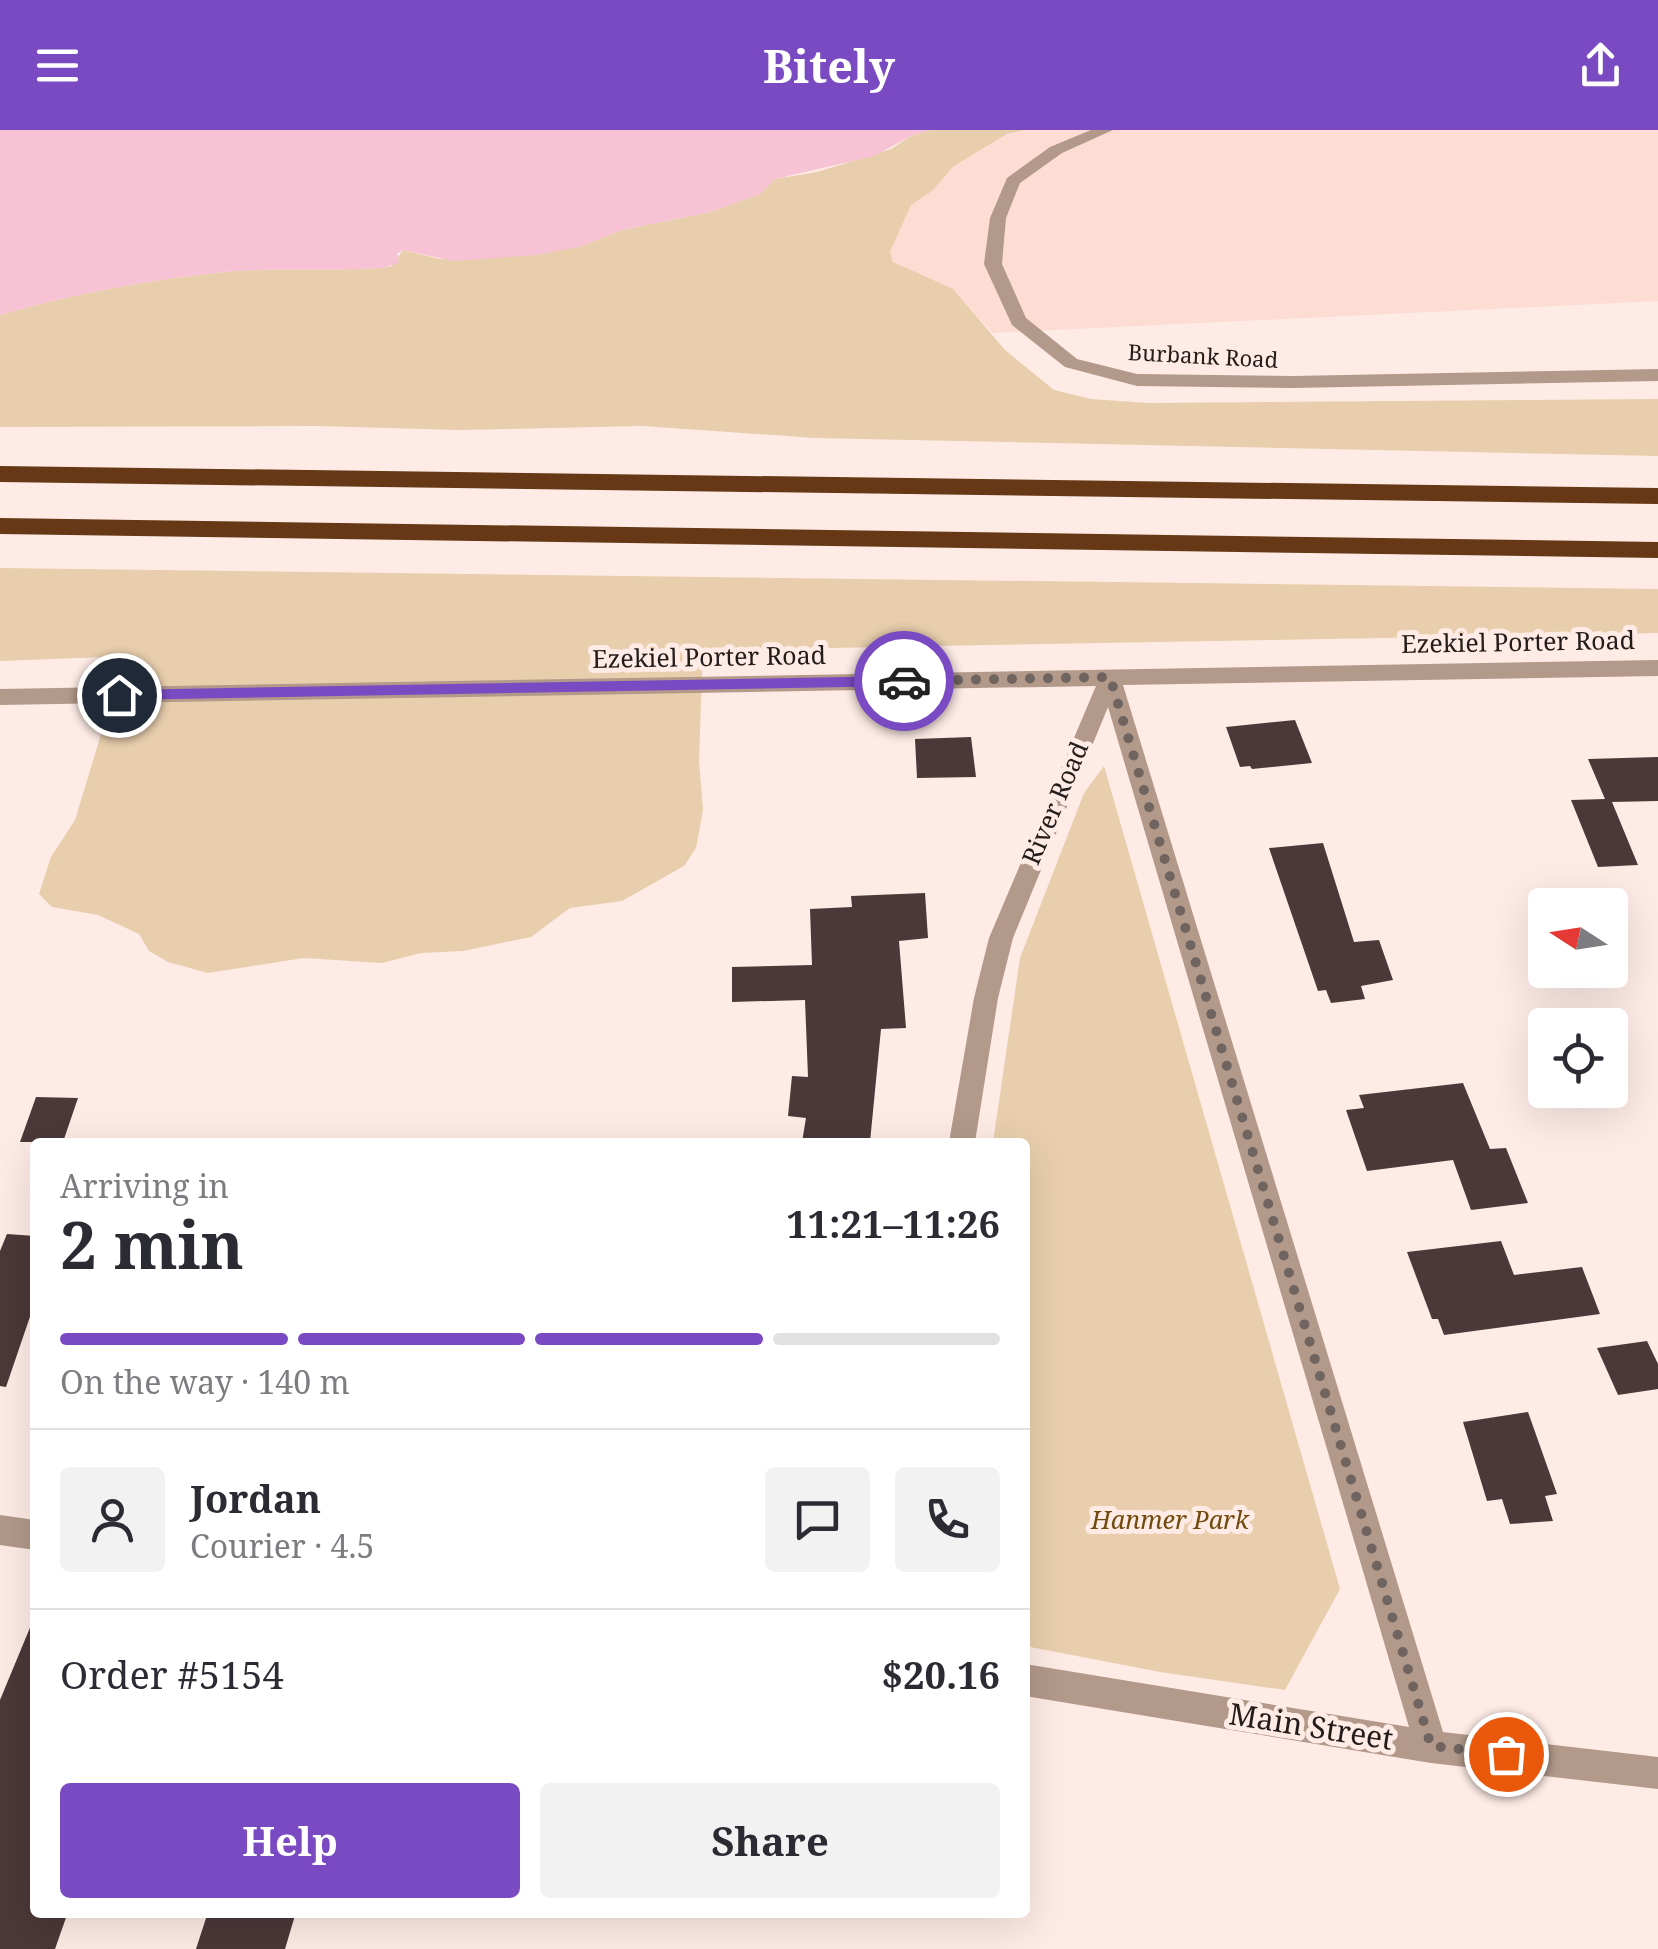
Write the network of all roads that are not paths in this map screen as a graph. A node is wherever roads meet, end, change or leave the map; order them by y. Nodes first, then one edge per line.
1 (1106, 130) edge
2 (1658, 375) edge
3 (0, 474) edge
4 (1658, 496) edge
5 (0, 526) edge
6 (1658, 550) edge
7 (1658, 668) edge
8 (1110, 677) junction
9 (0, 697) edge
10 (963, 1138) edge
11 (0, 1530) edge
12 (30, 1534) edge
13 (1030, 1681) edge
14 (1431, 1746) junction
15 (1658, 1774) edge

1 - 2 street, Burbank Road
3 - 4 highway
5 - 6 highway
7 - 8 street, Ezekiel Porter Road
8 - 9 street, Ezekiel Porter Road
8 - 10 street, River Road
8 - 14 street, River Road
11 - 12 street
13 - 14 street, Main Street
14 - 15 street, Main Street

